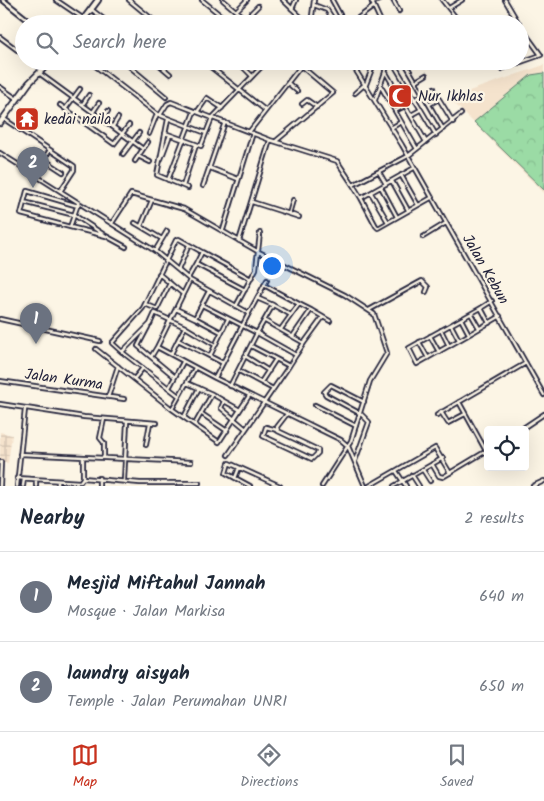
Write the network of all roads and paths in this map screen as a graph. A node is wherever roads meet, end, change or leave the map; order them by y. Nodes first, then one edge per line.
1 (3, 0) edge
2 (56, 0) edge
3 (129, 0) edge
4 (202, 0) edge
5 (223, 0) edge
6 (247, 0) edge
7 (283, 0) edge
8 (296, 0) edge
9 (314, 0) edge
10 (332, 0) edge
11 (380, 0) edge
12 (393, 0) edge
13 (442, 0) edge
14 (462, 0) edge
15 (505, 0) edge
16 (96, 1) edge
17 (371, 1) edge
18 (314, 5) junction
19 (258, 6) dead end
20 (373, 7) junction
21 (449, 8) junction
22 (91, 9) junction
23 (292, 9) junction
24 (236, 11) junction
25 (399, 12) dead end
26 (22, 15) edge
27 (74, 15) edge
28 (87, 15) edge
29 (99, 15) edge
30 (147, 15) edge
31 (220, 15) edge
32 (240, 15) edge
33 (250, 15) edge
34 (299, 15) edge
35 (312, 15) edge
36 (330, 15) edge
37 (340, 15) edge
38 (362, 15) edge
39 (377, 15) edge
40 (454, 15) edge
41 (514, 15) edge
42 (0, 37) edge
43 (529, 38) edge
44 (15, 48) edge
45 (529, 59) edge
46 (100, 70) edge
47 (134, 70) edge
48 (165, 70) edge
49 (214, 70) edge
50 (246, 70) edge
51 (258, 70) edge
52 (298, 70) edge
53 (306, 70) edge
54 (355, 70) edge
55 (371, 70) edge
56 (396, 70) edge
57 (409, 70) edge
58 (41, 71) joint
59 (385, 71) joint
60 (170, 74) dead end
61 (252, 76) junction
62 (426, 76) dead end
63 (416, 81) junction
64 (288, 83) junction
65 (380, 85) junction
66 (365, 86) junction
67 (0, 87) edge
68 (434, 88) dead end
69 (80, 89) dead end
70 (239, 91) junction
71 (297, 91) dead end
72 (410, 92) junction
73 (355, 94) dead end
74 (424, 94) junction
75 (89, 95) dead end
76 (166, 96) dead end
77 (74, 98) junction
78 (400, 98) junction
79 (17, 99) junction
80 (414, 100) junction
81 (374, 101) junction
82 (82, 104) junction
83 (99, 104) dead end
84 (302, 104) dead end
85 (430, 104) junction
86 (60, 105) dead end
87 (405, 106) junction
88 (317, 107) junction
89 (222, 108) junction
90 (66, 109) junction
91 (265, 110) junction
92 (420, 110) junction
93 (108, 111) dead end
94 (395, 111) junction
95 (93, 112) junction
96 (196, 112) junction
97 (462, 114) dead end
98 (158, 115) junction
99 (410, 116) junction
100 (118, 118) dead end
101 (212, 118) junction
102 (103, 119) junction
103 (168, 119) junction
104 (1, 121) edge
105 (225, 122) junction
106 (401, 122) junction
107 (453, 122) junction
108 (129, 125) dead end
109 (113, 126) junction
110 (189, 127) junction
111 (391, 128) junction
112 (443, 129) junction
113 (123, 133) junction
114 (138, 133) dead end
115 (165, 133) junction
116 (206, 133) junction
117 (251, 133) junction
118 (148, 134) dead end
119 (170, 135) junction
120 (436, 135) junction
121 (184, 140) junction
122 (270, 140) junction
123 (133, 141) junction
124 (276, 141) junction
125 (148, 142) dead end
126 (426, 142) junction
127 (196, 145) junction
128 (142, 148) junction
129 (417, 149) junction
130 (50, 150) junction
131 (0, 153) edge
132 (34, 153) dead end
133 (123, 154) dead end
134 (138, 156) junction
135 (408, 156) junction
136 (44, 159) junction
137 (135, 161) dead end
138 (150, 162) dead end
139 (158, 166) junction
140 (210, 168) junction
141 (414, 168) junction
142 (63, 172) dead end
143 (379, 172) junction
144 (401, 175) junction
145 (238, 179) junction
146 (168, 180) junction
147 (391, 181) junction
148 (386, 184) junction
149 (353, 185) junction
150 (183, 186) junction
151 (203, 186) dead end
152 (381, 187) junction
153 (188, 188) dead end
154 (61, 190) junction
155 (371, 192) junction
156 (361, 198) junction
157 (431, 198) junction
158 (152, 200) junction
159 (294, 200) dead end
160 (24, 202) junction
161 (252, 202) junction
162 (78, 204) junction
163 (418, 205) junction
164 (408, 210) junction
165 (74, 214) junction
166 (289, 214) junction
167 (398, 216) junction
168 (299, 217) dead end
169 (388, 222) junction
170 (112, 223) junction
171 (135, 223) dead end
172 (446, 224) junction
173 (141, 226) junction
174 (70, 227) junction
175 (222, 230) junction
176 (167, 231) dead end
177 (260, 233) dead end
178 (106, 236) junction
179 (423, 237) dead end
180 (162, 239) junction
181 (239, 241) junction
182 (189, 245) junction
183 (126, 247) dead end
184 (155, 251) junction
185 (202, 252) junction
186 (260, 252) junction
187 (166, 260) junction
188 (196, 264) junction
189 (178, 270) junction
190 (159, 274) junction
191 (189, 279) junction
192 (252, 279) junction
193 (267, 280) dead end
194 (170, 283) junction
195 (264, 285) junction
196 (245, 290) junction
197 (209, 292) junction
198 (426, 292) dead end
199 (184, 294) junction
200 (258, 298) junction
201 (492, 302) junction
202 (145, 304) junction
203 (299, 304) junction
204 (202, 305) junction
205 (273, 305) junction
206 (236, 306) junction
207 (176, 308) junction
208 (481, 308) junction
209 (157, 309) junction
210 (311, 310) junction
211 (369, 310) junction
212 (155, 313) junction
213 (250, 313) junction
214 (471, 314) junction
215 (291, 315) junction
216 (500, 316) junction
217 (0, 318) edge
218 (195, 318) junction
219 (323, 318) junction
220 (170, 319) junction
221 (228, 319) junction
222 (461, 319) junction
223 (265, 321) junction
224 (330, 321) dead end
225 (489, 323) junction
226 (150, 324) junction
227 (451, 324) junction
228 (242, 326) junction
229 (185, 327) junction
230 (479, 329) junction
231 (281, 330) junction
232 (441, 330) junction
233 (221, 332) junction
234 (257, 333) junction
235 (469, 334) junction
236 (292, 336) junction
237 (430, 336) junction
238 (178, 340) junction
239 (459, 340) junction
240 (100, 341) dead end
241 (132, 342) junction
242 (419, 342) junction
243 (215, 344) junction
244 (304, 344) junction
245 (138, 346) junction
246 (251, 346) junction
247 (449, 346) junction
248 (157, 347) junction
249 (96, 349) dead end
250 (122, 352) junction
251 (439, 352) junction
252 (170, 354) junction
253 (296, 355) junction
254 (210, 356) junction
255 (245, 356) junction
256 (151, 357) junction
257 (428, 358) junction
258 (276, 359) junction
259 (183, 362) junction
260 (223, 363) junction
261 (527, 363) junction
262 (118, 366) junction
263 (289, 366) junction
264 (143, 368) junction
265 (195, 368) junction
266 (238, 370) junction
267 (268, 371) junction
268 (175, 377) junction
269 (215, 378) junction
270 (134, 380) junction
271 (0, 381) edge
272 (261, 382) junction
273 (187, 383) junction
274 (230, 386) junction
275 (169, 388) junction
276 (199, 388) junction
277 (273, 389) junction
278 (212, 394) junction
279 (544, 395) edge
280 (179, 396) junction
281 (249, 396) junction
282 (108, 397) junction
283 (124, 399) dead end
284 (224, 401) junction
285 (364, 402) junction
286 (459, 402) junction
287 (263, 403) junction
288 (0, 404) edge
289 (316, 405) dead end
290 (25, 409) junction
291 (172, 409) junction
292 (240, 410) junction
293 (441, 412) junction
294 (202, 414) junction
295 (287, 414) junction
296 (361, 414) junction
297 (465, 414) junction
298 (544, 414) edge
299 (437, 415) dead end
300 (184, 417) junction
301 (104, 419) junction
302 (234, 420) junction
303 (127, 421) junction
304 (150, 423) junction
305 (157, 423) dead end
306 (195, 425) junction
307 (356, 426) junction
308 (526, 426) edge
309 (246, 428) junction
310 (278, 430) junction
311 (227, 431) junction
312 (146, 445) dead end
313 (348, 446) junction
314 (484, 446) edge
315 (484, 453) edge
316 (20, 454) junction
317 (228, 455) dead end
318 (83, 456) junction
319 (104, 458) junction
320 (443, 458) junction
321 (125, 459) junction
322 (1, 462) edge
323 (191, 462) dead end
324 (354, 462) junction
325 (432, 464) junction
326 (239, 468) junction
327 (423, 470) junction
328 (396, 471) junction
329 (450, 473) junction
330 (412, 475) junction
331 (17, 478) junction
332 (83, 478) junction
333 (99, 478) junction
334 (235, 478) junction
335 (24, 479) junction
336 (36, 479) junction
337 (46, 480) junction
338 (58, 480) junction
339 (124, 480) junction
340 (267, 480) junction
341 (403, 481) junction
342 (430, 481) dead end
343 (544, 481) edge
344 (199, 483) dead end
345 (140, 485) edge
346 (275, 485) edge
347 (0, 486) edge
348 (17, 486) edge
349 (23, 486) edge
350 (36, 486) edge
351 (45, 486) edge
352 (58, 486) edge
353 (99, 486) edge
354 (250, 486) edge
355 (265, 486) edge
356 (280, 486) edge
357 (322, 486) edge
358 (365, 486) edge
359 (369, 486) edge
360 (394, 486) edge
361 (406, 486) edge
362 (418, 486) edge
363 (533, 486) edge

1 - 26 street
2 - 27 street
3 - 30 street
4 - 31 street
5 - 24 street
6 - 24 street
7 - 23 street
8 - 23 street
9 - 18 street
10 - 37 street
11 - 17 street
12 - 25 street
13 - 21 street
14 - 21 street
15 - 41 street
16 - 22 highway
17 - 20 street
18 - 35 street
18 - 36 street
19 - 33 street
20 - 38 street
20 - 39 street
21 - 40 street
22 - 28 highway
22 - 29 street
23 - 34 street
24 - 32 street
42 - 44 street
43 - 45 street
46 - 98 street
47 - 76 street
48 - 60 street
49 - 70 street
50 - 61 street
51 - 61 street
52 - 64 street
53 - 88 street
54 - 66 street, Jalan Kebun
55 - 66 street
56 - 72 street
57 - 63 street
58 - 77 street
58 - 79 highway
59 - 65 street
59 - 78 street
61 - 70 street
62 - 63 street
63 - 74 street
64 - 71 street
64 - 91 street
65 - 81 street
65 - 94 street
66 - 73 street
66 - 81 street, Jalan Kebun
67 - 79 street
68 - 74 street
69 - 77 street
70 - 89 street
70 - 91 street
72 - 78 street
72 - 80 street
74 - 80 street
74 - 85 street
75 - 82 street
77 - 82 street
77 - 90 street
78 - 87 street
79 - 104 highway
80 - 92 street
81 - 111 street, Jalan Kebun
82 - 95 street
83 - 95 street
84 - 88 street
85 - 107 street
85 - 112 street
86 - 90 street
87 - 94 street
87 - 99 street
88 - 124 street
89 - 96 street
89 - 101 street
90 - 113 street
91 - 117 street
92 - 99 street
92 - 120 street
93 - 102 street
94 - 106 street
95 - 102 street
96 - 98 street
96 - 101 street
96 - 110 street
97 - 107 street
98 - 103 street
98 - 118 street
99 - 126 street
100 - 109 street
101 - 105 street
101 - 116 street
102 - 109 street
103 - 110 street
103 - 115 street
104 - 130 street
105 - 117 street
105 - 140 street
106 - 111 street
106 - 129 street
107 - 112 street
108 - 113 street
109 - 113 street
110 - 116 street
110 - 121 street
111 - 135 street, Jalan Kebun
112 - 120 street
113 - 123 street
114 - 123 street
115 - 119 street
115 - 139 street
116 - 127 street
117 - 122 street
117 - 145 street
119 - 121 street
119 - 139 street
120 - 126 street
121 - 127 street
121 - 146 street
122 - 124 street
122 - 161 street
123 - 128 street
123 - 133 street
124 - 149 street
125 - 128 street
126 - 129 street
127 - 150 street
128 - 134 street
129 - 135 street
130 - 136 street
130 - 154 street
131 - 154 street
132 - 136 street
134 - 137 street
134 - 138 street
135 - 141 street, Jalan Kebun
135 - 143 street
136 - 142 street
139 - 146 street
140 - 145 street
140 - 151 street
141 - 144 street
141 - 157 street, Jalan Kebun
143 - 148 street
143 - 149 street
144 - 147 street
144 - 163 street
145 - 175 street
146 - 150 street
147 - 148 street
147 - 164 street
148 - 152 street
149 - 156 street
150 - 153 street
152 - 155 street
152 - 167 street
154 - 162 street
155 - 156 street
155 - 169 street
156 - 169 street
157 - 163 street
157 - 172 street, Jalan Kebun
158 - 170 street
158 - 173 street
158 - 175 street
159 - 166 street
160 - 162 street
160 - 165 street
160 - 174 street
161 - 166 street
161 - 181 street
162 - 165 street
162 - 170 street
163 - 164 street
164 - 167 street
165 - 174 street
165 - 178 street
166 - 168 street
167 - 169 street
170 - 184 street
171 - 173 street
172 - 179 street
172 - 201 street, Jalan Kebun
173 - 180 street
174 - 178 street
175 - 181 street
176 - 180 street
177 - 186 street
178 - 183 street
180 - 184 street
181 - 186 street
182 - 185 street
182 - 187 street
182 - 189 street
184 - 187 street
185 - 188 street
185 - 192 street
186 - 192 street
186 - 211 street
187 - 189 street
187 - 190 street
188 - 191 street
188 - 196 street
189 - 191 street
190 - 194 street
190 - 202 street
191 - 197 street
191 - 199 street
192 - 196 street
193 - 195 street
194 - 199 street
194 - 209 street
195 - 200 street
195 - 203 street
196 - 206 street
197 - 204 street
197 - 206 street
198 - 211 street
199 - 207 street
200 - 205 street
200 - 213 street
201 - 208 street
201 - 216 street, Jalan Kebun
202 - 209 street
202 - 250 street
203 - 210 street
203 - 215 street
204 - 218 street
204 - 221 street
205 - 215 street
205 - 223 street
206 - 213 street
207 - 218 street
207 - 220 street
208 - 214 street
208 - 225 street
209 - 212 street
210 - 219 street
210 - 236 street
211 - 285 street
212 - 220 street
212 - 226 street
213 - 228 street
214 - 222 street
214 - 230 street
215 - 231 street
216 - 225 street
216 - 261 street, Jalan Kebun
217 - 240 street
218 - 233 street
219 - 224 street
219 - 244 street
220 - 229 street
220 - 248 street
221 - 228 street
221 - 233 street
222 - 227 street
222 - 235 street
223 - 231 street
223 - 234 street
225 - 230 street
226 - 241 street
226 - 245 street
227 - 232 street
227 - 239 street
228 - 234 street
228 - 260 street
229 - 238 street
229 - 243 street
230 - 235 street
231 - 236 street
232 - 237 street
232 - 247 street
233 - 243 street
234 - 246 street
234 - 253 street
235 - 239 street
236 - 244 street
237 - 242 street
237 - 251 street
238 - 252 street
238 - 254 street
239 - 247 street
241 - 245 street
241 - 250 street
242 - 257 street
242 - 257 street
243 - 254 street
244 - 253 street
245 - 256 street
246 - 255 street
246 - 258 street
247 - 251 street
248 - 252 street
248 - 256 street
249 - 262 street
250 - 264 street
251 - 257 street
252 - 259 street
253 - 263 street
254 - 260 street
255 - 266 street
255 - 267 street
256 - 268 street
258 - 263 street
258 - 267 street
259 - 265 street
259 - 268 street
260 - 269 street
261 - 279 street, Jalan Kebun
261 - 286 street
262 - 270 street
262 - 282 street
263 - 277 street
264 - 270 street
264 - 275 street
265 - 269 street
265 - 273 street
266 - 272 street
266 - 274 street
267 - 272 street
268 - 275 street
269 - 274 street
270 - 291 street
271 - 282 street, Jalan Kurma
272 - 277 street
273 - 276 street
273 - 280 street
274 - 281 street
275 - 280 street
276 - 278 street
276 - 300 street
277 - 287 street
278 - 284 street
278 - 294 street
280 - 291 street
281 - 287 street
281 - 292 street
282 - 283 street, Jalan Kurma
284 - 292 street
284 - 302 street
285 - 296 street
285 - 296 street
286 - 293 street
286 - 297 street
287 - 295 street
287 - 309 street
288 - 290 street
289 - 307 street
290 - 301 street
290 - 316 street
291 - 300 street
292 - 302 street
293 - 297 street
293 - 299 street
294 - 306 street
294 - 311 street
295 - 310 street
295 - 313 street
296 - 307 street
296 - 324 street
297 - 314 street
298 - 308 street
300 - 306 street
301 - 303 street
301 - 319 street
302 - 309 street
302 - 311 street
303 - 304 street
303 - 321 street
304 - 305 street
304 - 312 street
306 - 311 street
307 - 313 street
309 - 317 street
310 - 310 street
313 - 324 street
313 - 357 street
315 - 329 street
316 - 318 street
316 - 331 street
318 - 319 street
318 - 332 street
319 - 321 street
320 - 325 street
320 - 328 street
320 - 329 street
321 - 323 street
321 - 339 street
322 - 347 street
324 - 358 street
325 - 327 street
325 - 329 street
326 - 334 street
326 - 334 street
326 - 340 street
327 - 330 street
327 - 342 street
328 - 341 street
328 - 359 street
330 - 341 street
330 - 362 street
331 - 335 street
331 - 348 street
332 - 333 street
332 - 338 street
333 - 339 street
333 - 353 street
334 - 354 street
335 - 336 street
335 - 349 street
336 - 337 street
336 - 350 street
337 - 338 street
337 - 351 street
338 - 352 street
339 - 345 street
340 - 346 street
340 - 355 street
341 - 360 street
341 - 361 street
343 - 363 street
344 - 345 street
346 - 356 street

